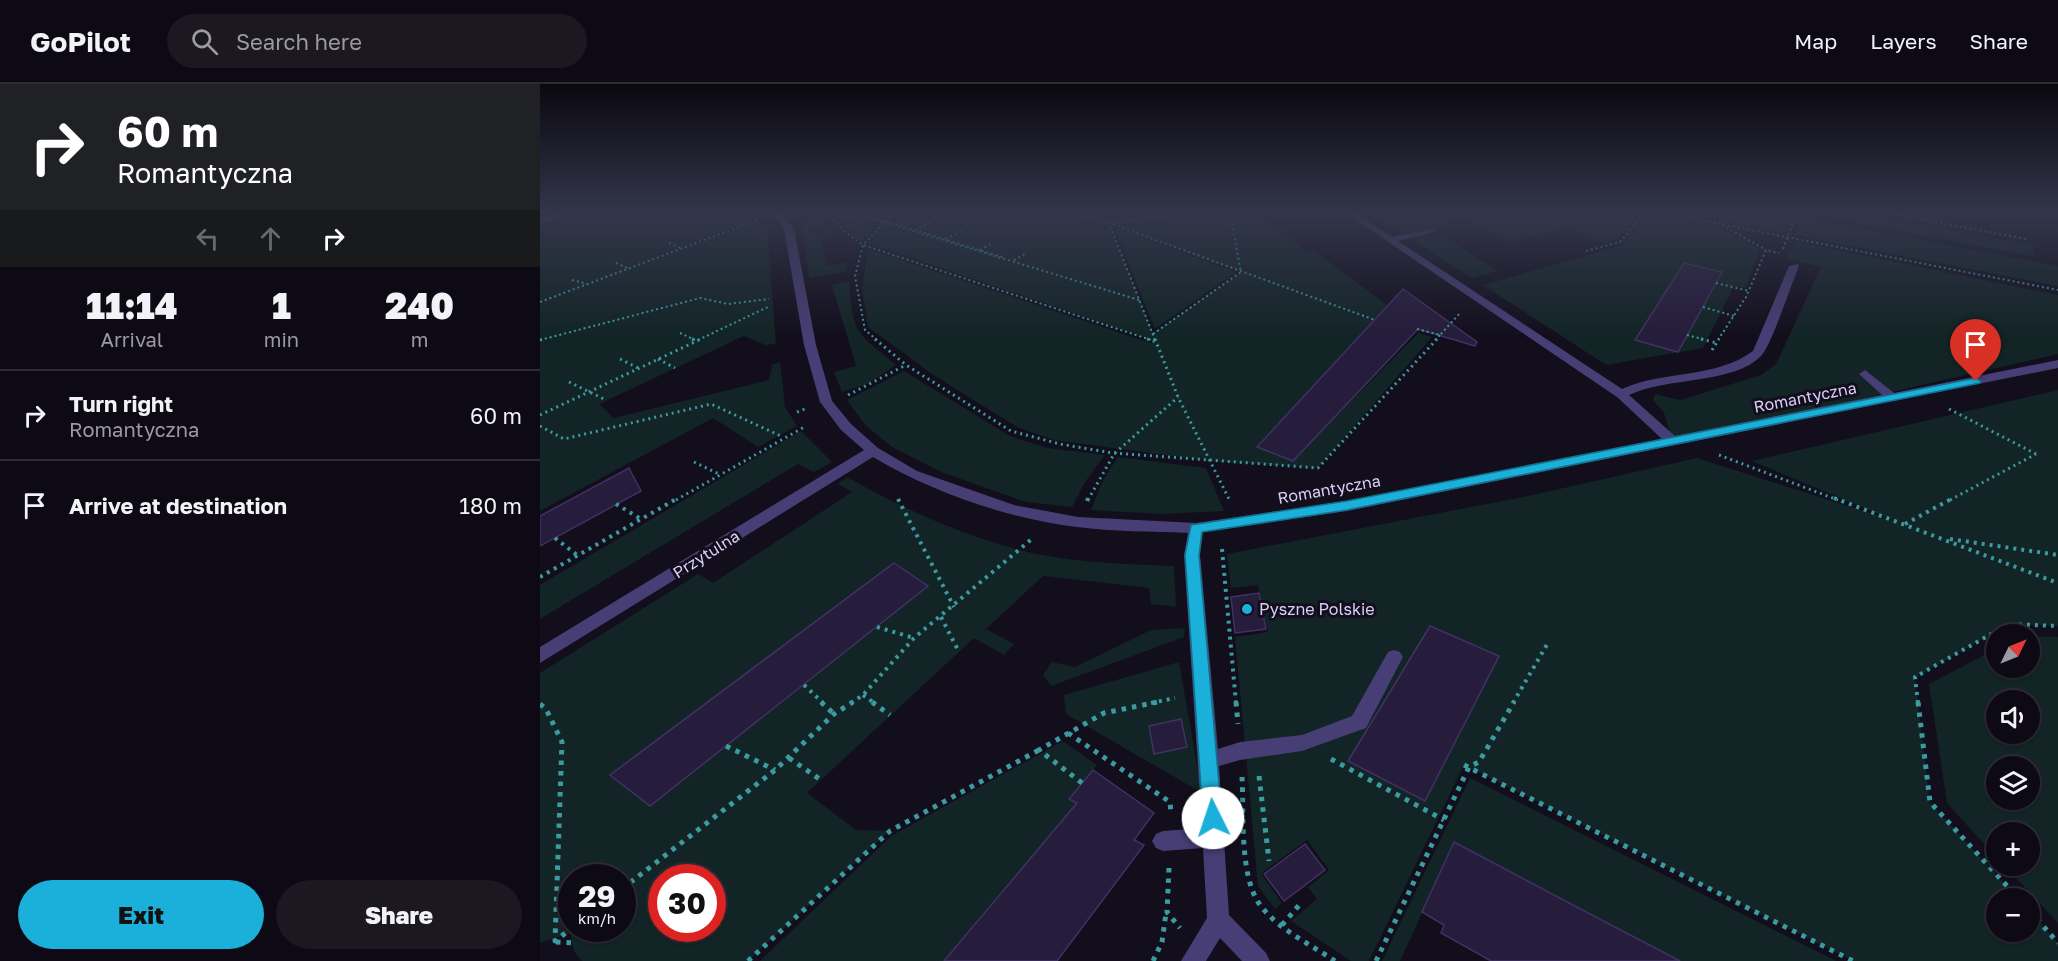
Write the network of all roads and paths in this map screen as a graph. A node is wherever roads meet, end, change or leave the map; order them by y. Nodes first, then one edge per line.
1 (667, 255) edge
2 (795, 255) edge
3 (860, 255) edge
4 (893, 255) edge
5 (991, 255) edge
6 (997, 255) edge
7 (1023, 255) edge
8 (1122, 255) edge
9 (1195, 255) edge
10 (1238, 255) edge
11 (1412, 255) edge
12 (1764, 255) edge
13 (1882, 255) edge
14 (1014, 260) junction
15 (616, 263) dead end
16 (1794, 266) dead end
17 (630, 269) junction
18 (1241, 272) junction
19 (573, 280) dead end
20 (1716, 283) dead end
21 (588, 285) junction
22 (2058, 290) edge
23 (1749, 291) junction
24 (769, 299) dead end
25 (1141, 300) junction
26 (540, 302) edge
27 (770, 306) dead end
28 (1703, 307) dead end
29 (1462, 310) dead end
30 (1734, 316) junction
31 (1375, 320) dead end
32 (1417, 329) dead end
33 (680, 333) dead end
34 (1153, 334) junction
35 (1687, 334) dead end
36 (1440, 335) junction
37 (540, 340) edge
38 (697, 340) junction
39 (1157, 342) junction
40 (1717, 343) junction
41 (1710, 353) dead end
42 (620, 359) dead end
43 (657, 359) junction
44 (2058, 364) edge
45 (906, 365) junction
46 (638, 368) junction
47 (675, 368) dead end
48 (1864, 374) dead end
49 (569, 382) dead end
50 (589, 391) junction
51 (1621, 394) junction
52 (845, 396) dead end
53 (1178, 397) junction
54 (1893, 398) junction
55 (606, 400) dead end
56 (1948, 409) dead end
57 (540, 415) edge
58 (540, 426) edge
59 (806, 426) dead end
60 (784, 438) junction
61 (1672, 442) junction
62 (873, 451) junction
63 (1113, 453) junction
64 (1715, 454) dead end
65 (1209, 461) junction
66 (694, 462) dead end
67 (719, 474) junction
68 (898, 499) dead end
69 (1229, 500) dead end
70 (616, 504) dead end
71 (1086, 506) dead end
72 (640, 519) junction
73 (1905, 524) junction
74 (1196, 528) junction
75 (555, 538) dead end
76 (1033, 538) dead end
77 (1944, 538) junction
78 (577, 555) junction
79 (2058, 555) edge
80 (540, 578) edge
81 (2058, 584) edge
82 (954, 607) junction
83 (941, 617) junction
84 (2058, 626) edge
85 (877, 627) dead end
86 (915, 638) junction
87 (1548, 641) dead end
88 (959, 652) dead end
89 (540, 656) edge
90 (1394, 657) dead end
91 (804, 685) dead end
92 (1202, 692) junction
93 (863, 695) junction
94 (540, 704) edge
95 (834, 714) junction
96 (890, 715) dead end
97 (1302, 743) junction
98 (726, 746) dead end
99 (1039, 750) junction
100 (789, 758) junction
101 (1209, 761) junction
102 (1467, 766) junction
103 (775, 770) junction
104 (1242, 774) dead end
105 (820, 780) dead end
106 (1082, 783) dead end
107 (1444, 820) junction
108 (1214, 837) junction
109 (1163, 841) dead end
110 (1269, 861) dead end
111 (636, 878) edge
112 (2009, 888) edge
113 (1301, 903) dead end
114 (1167, 912) dead end
115 (1218, 920) junction
116 (2040, 922) edge
117 (1282, 925) dead end
118 (558, 939) edge
119 (555, 941) junction
120 (574, 943) dead end
121 (2058, 943) edge
122 (748, 961) edge
123 (1153, 961) edge
124 (1193, 961) edge
125 (1258, 961) edge
126 (1376, 961) edge
127 (1853, 961) edge

1 - 17 path
2 - 62 street, Romantyczna
3 - 45 path
4 - 39 path
5 - 25 path
6 - 14 path
7 - 14 path
8 - 25 path
9 - 18 path
10 - 18 path
11 - 51 street
12 - 23 path
13 - 22 path
14 - 25 path
15 - 17 path
16 - 51 street
17 - 21 path
18 - 31 path
18 - 34 path
19 - 21 path
20 - 23 path
21 - 26 path
23 - 30 path
24 - 37 path
25 - 34 path
27 - 38 path
28 - 30 path
29 - 36 path
30 - 40 path
32 - 36 path
33 - 38 path
34 - 39 path
35 - 40 path
36 - 65 path
38 - 43 path
39 - 53 path
40 - 41 path
42 - 46 path
43 - 46 path
43 - 47 path
44 - 54 street, Romantyczna
45 - 52 path
45 - 63 path
46 - 50 path
48 - 54 street
49 - 50 path
50 - 55 path
50 - 57 path
51 - 61 street
53 - 63 path
53 - 65 path
54 - 61 street, Romantyczna
56 - 73 path
58 - 60 path
59 - 60 path
60 - 67 path
61 - 74 street, Romantyczna
62 - 74 street, Romantyczna
62 - 89 street, Przytulna
63 - 65 path
63 - 71 path
64 - 73 path
65 - 69 path
66 - 67 path
67 - 72 path
68 - 82 path
70 - 72 path
72 - 78 path
73 - 77 path
74 - 92 street
75 - 78 path
76 - 82 path
77 - 79 path
77 - 81 path
78 - 80 path
82 - 83 path
83 - 86 path
83 - 88 path
84 - 112 path
85 - 86 path
86 - 93 path
87 - 102 path
90 - 97 street
91 - 95 path
92 - 99 path
92 - 101 street
93 - 95 path
93 - 96 path
94 - 119 path
95 - 100 path
97 - 101 street
97 - 107 path
98 - 103 path
99 - 106 path
99 - 122 path
100 - 103 path
100 - 105 path
101 - 108 street
102 - 107 path
102 - 127 path
103 - 111 path
104 - 110 path
107 - 126 path
108 - 109 street
108 - 115 street
113 - 117 path
114 - 123 path
115 - 124 street
115 - 125 street
116 - 121 path
118 - 119 path
119 - 120 path

